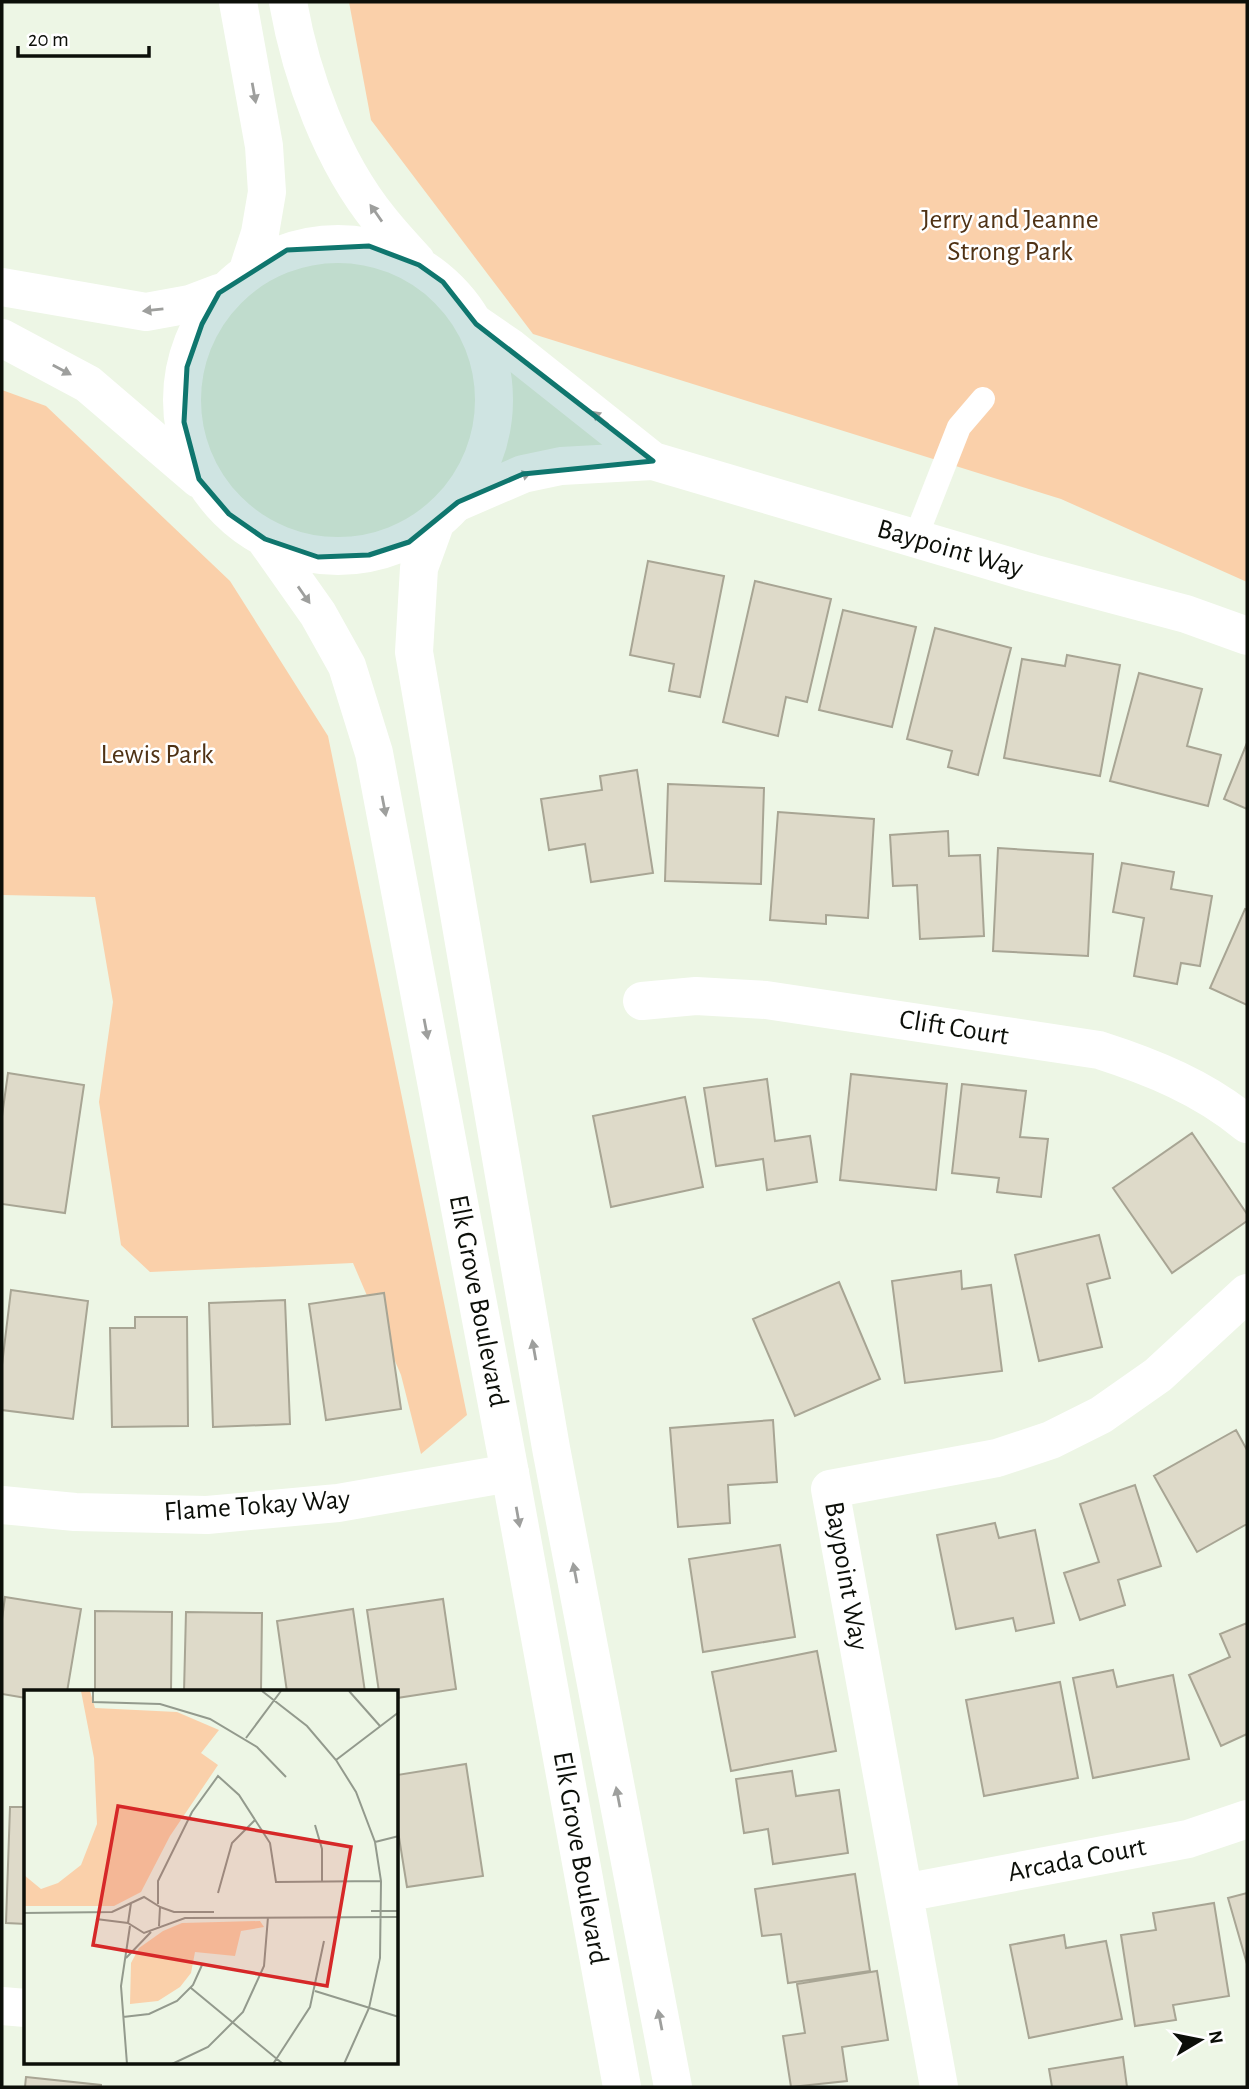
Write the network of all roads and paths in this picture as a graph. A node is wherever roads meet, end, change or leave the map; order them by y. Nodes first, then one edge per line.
1 (238, 2) edge
2 (288, 2) edge
3 (419, 265) junction
4 (233, 281) junction
5 (2, 287) edge
6 (476, 324) junction
7 (2, 338) edge
8 (983, 399) dead end
9 (653, 461) junction
10 (199, 479) junction
11 (446, 513) junction
12 (265, 539) junction
13 (915, 539) junction
14 (1247, 636) edge
15 (642, 1001) dead end
16 (1247, 1124) edge
17 (1247, 1293) edge
18 (510, 1473) junction
19 (2, 1505) edge
20 (1247, 1819) edge
21 (904, 1893) junction
22 (2, 2007) edge
23 (24, 2008) edge
24 (622, 2087) edge
25 (673, 2087) edge
26 (939, 2087) edge

1 -> 4 main road
3 -> 2 main road
3 - 4 main road
3 - 6 main road
4 -> 5 main road
4 - 10 main road
9 -> 6 main road, Baypoint Way
6 - 11 main road
7 -> 10 main road
8 - 13 lane
11 -> 9 main road, Baypoint Way
9 - 13 main road, Baypoint Way
10 - 12 main road
11 - 12 main road
25 -> 11 main road, Elk Grove Boulevard
12 -> 18 main road, Elk Grove Boulevard
13 - 14 main road, Baypoint Way
15 - 16 main road, Clift Court
17 - 21 main road, Baypoint Way
18 - 19 main road, Flame Tokay Way
18 -> 24 main road, Elk Grove Boulevard
20 - 21 main road, Arcada Court
21 - 26 main road, Baypoint Way
22 - 23 main road

